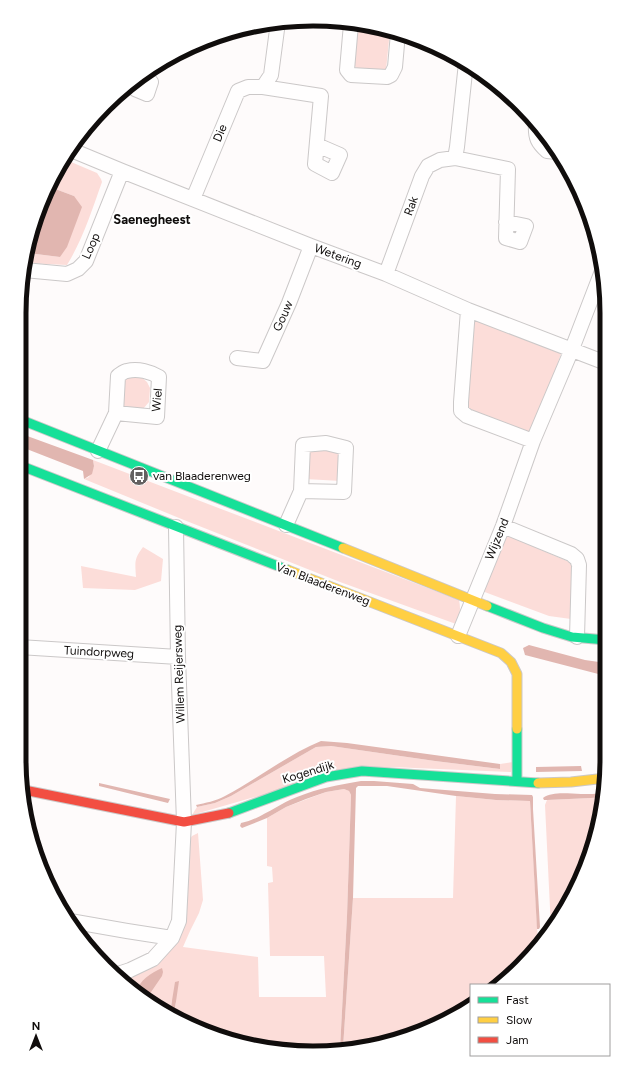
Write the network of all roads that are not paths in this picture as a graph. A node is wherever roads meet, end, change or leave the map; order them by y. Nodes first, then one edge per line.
1 (277, 28) edge
2 (351, 28) edge
3 (397, 39) edge
4 (465, 70) edge
5 (151, 82) dead end
6 (135, 87) edge
7 (264, 87) junction
8 (537, 133) edge
9 (317, 145) dead end
10 (550, 151) edge
11 (76, 152) edge
12 (455, 158) junction
13 (122, 171) junction
14 (193, 199) junction
15 (506, 222) dead end
16 (311, 246) junction
17 (29, 270) edge
18 (386, 274) junction
19 (599, 292) edge
20 (468, 310) junction
21 (572, 349) junction
22 (237, 358) dead end
23 (600, 361) edge
24 (116, 414) dead end
25 (26, 422) edge
26 (533, 441) junction
27 (98, 451) junction
28 (26, 468) edge
29 (300, 491) junction
30 (286, 525) junction
31 (176, 526) junction
32 (503, 526) junction
33 (473, 600) junction
34 (458, 636) junction
35 (577, 637) junction
36 (600, 639) edge
37 (26, 647) edge
38 (178, 657) junction
39 (599, 779) edge
40 (517, 781) junction
41 (28, 791) edge
42 (184, 822) junction
43 (76, 921) edge
44 (172, 938) junction
45 (122, 973) edge

1 - 7 street
2 - 3 street
4 - 12 street
5 - 6 street
7 - 9 street, Die
7 - 14 street, Die
8 - 10 street
11 - 13 street, Wetering
12 - 15 street, Rak
12 - 18 street, Rak
13 - 14 street, Wetering
13 - 17 street, Loop
14 - 16 street, Wetering
16 - 18 street, Wetering
16 - 22 street, Gouw
18 - 20 street, Wetering
19 - 21 street, Wijzend
20 - 21 street, Wetering
20 - 26 street
21 - 23 street, Wetering
21 - 26 street, Wijzend
24 - 27 street
25 - 27 street
26 - 32 street, Wijzend
27 - 30 street
28 - 31 street, Van Blaaderenweg
29 - 29 street
29 - 30 street
30 - 33 street
31 - 34 street, Van Blaaderenweg
31 - 38 street, Willem Reijersweg
32 - 33 street, Wijzend
32 - 35 street
33 - 34 street, Wijzend
33 - 35 street
34 - 40 street, Van Blaaderenweg
35 - 36 street
37 - 38 street, Tuindorpweg
38 - 42 street, Willem Reijersweg
39 - 40 street, Kogendijk
40 - 42 street, Kogendijk
41 - 42 street, Kogendijk
42 - 44 street, Willem Reijersweg
43 - 44 street
44 - 45 street

